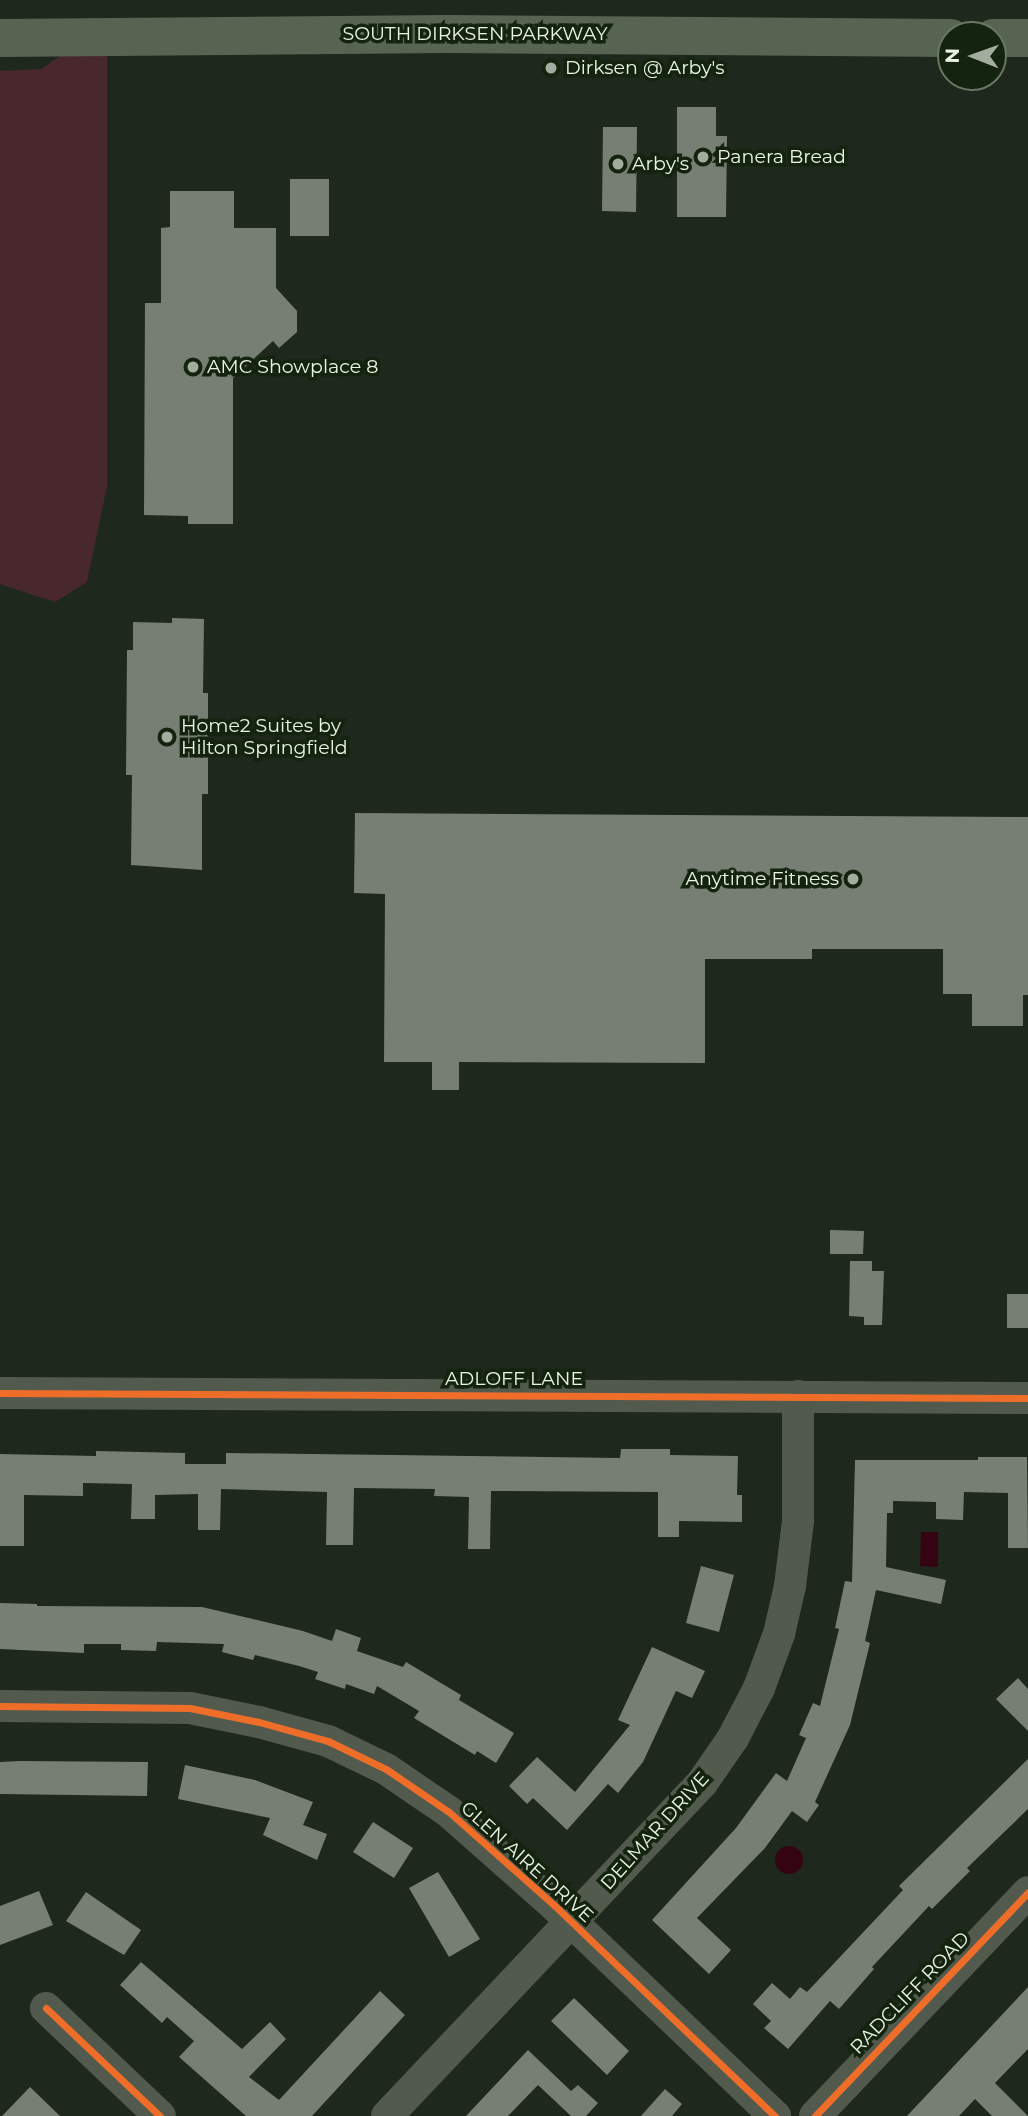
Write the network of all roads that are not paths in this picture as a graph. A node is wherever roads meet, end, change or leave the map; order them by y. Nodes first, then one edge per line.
1 (937, 37) edge
2 (0, 38) edge
3 (1007, 38) edge
4 (1028, 38) edge
5 (0, 1393) edge
6 (798, 1396) junction
7 (1028, 1398) edge
8 (0, 1706) edge
9 (1028, 1892) edge
10 (571, 1921) junction
11 (46, 2008) dead end
12 (160, 2116) edge
13 (387, 2116) edge
14 (775, 2116) edge
15 (815, 2116) edge

1 - 2 main road, SOUTH DIRKSEN PARKWAY
3 - 4 main road
5 - 6 street, ADLOFF LANE
6 - 7 street, ADLOFF LANE
6 - 10 street, DELMAR DRIVE
8 - 10 street, GLEN AIRE DRIVE
9 - 15 street, RADCLIFF ROAD
10 - 13 street, DELMAR DRIVE
10 - 14 street, GLEN AIRE DRIVE
11 - 12 street

